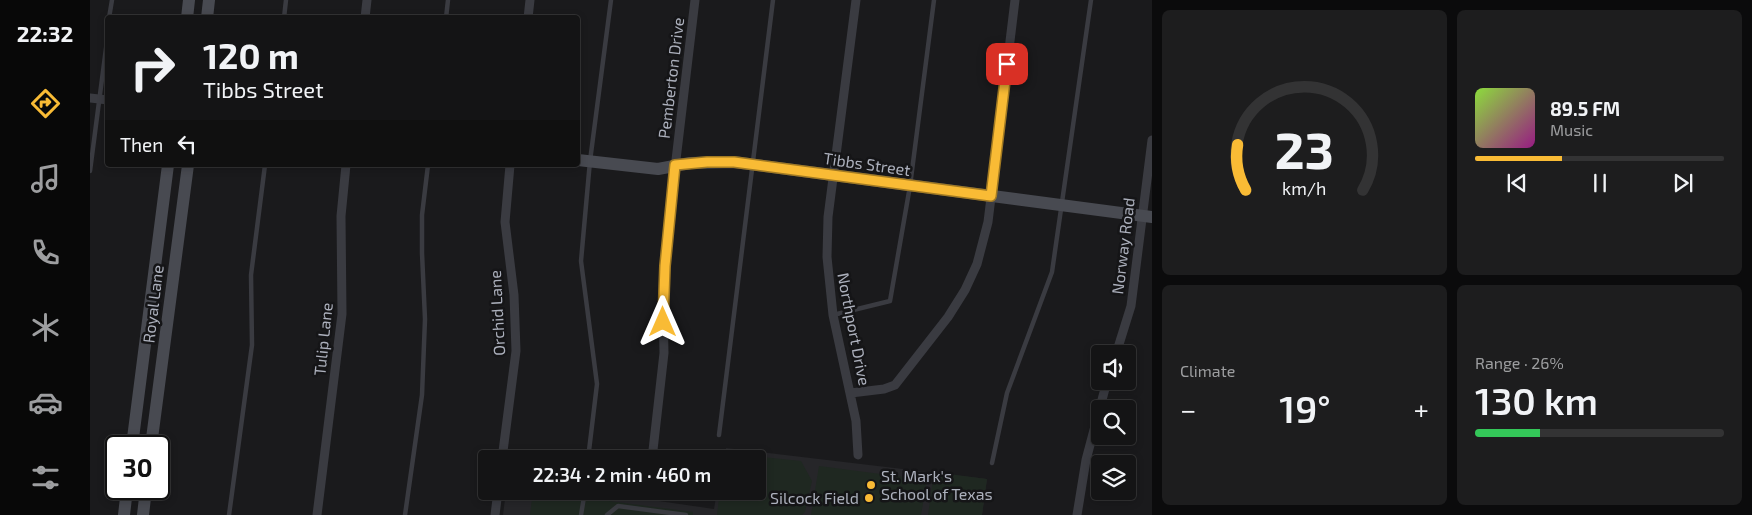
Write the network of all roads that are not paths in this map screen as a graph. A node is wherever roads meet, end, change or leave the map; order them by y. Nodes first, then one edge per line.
1 (112, 0) edge
2 (189, 0) edge
3 (209, 0) edge
4 (286, 0) edge
5 (367, 0) edge
6 (448, 0) edge
7 (530, 0) edge
8 (611, 0) edge
9 (695, 0) edge
10 (773, 0) edge
11 (856, 0) edge
12 (934, 0) edge
13 (1015, 0) edge
14 (1091, 0) edge
15 (110, 15) edge
16 (187, 15) edge
17 (207, 15) edge
18 (284, 15) edge
19 (365, 15) edge
20 (446, 15) edge
21 (528, 15) edge
22 (105, 55) edge
23 (99, 99) edge
24 (1152, 140) edge
25 (584, 160) edge
26 (675, 165) junction
27 (753, 165) junction
28 (168, 167) edge
29 (188, 167) edge
30 (266, 167) edge
31 (346, 167) edge
32 (428, 167) edge
33 (510, 167) edge
34 (90, 171) edge
35 (833, 176) junction
36 (910, 186) junction
37 (991, 196) junction
38 (1062, 206) junction
39 (1147, 216) edge
40 (833, 315) junction
41 (1119, 345) edge
42 (1105, 390) edge
43 (851, 393) junction
44 (137, 408) junction
45 (156, 411) junction
46 (133, 435) edge
47 (153, 435) edge
48 (719, 435) dead end
49 (503, 450) edge
50 (589, 450) edge
51 (653, 450) edge
52 (858, 455) dead end
53 (992, 463) dead end
54 (126, 500) edge
55 (145, 500) edge
56 (497, 500) edge
57 (583, 500) edge
58 (124, 515) edge
59 (143, 515) edge
60 (230, 515) edge
61 (317, 515) edge
62 (405, 515) edge
63 (495, 515) edge
64 (581, 515) edge
65 (607, 515) edge
66 (686, 515) edge
67 (1077, 515) edge

1 - 15 lane
2 - 16 main road
3 - 17 main road
4 - 18 lane
5 - 19 street
6 - 20 lane
7 - 21 street
8 - 25 lane
9 - 26 street, Pemberton Drive
10 - 27 lane
11 - 35 street, Northport Drive
12 - 36 lane
13 - 37 street
14 - 38 lane
22 - 23 lane
23 - 34 lane
24 - 39 street, Norway Road
25 - 26 main road, Tibbs Street
25 - 50 lane
26 - 27 main road, Tibbs Street
26 - 51 street, Pemberton Drive
27 - 35 main road, Tibbs Street
27 - 48 lane
28 - 44 main road, Royal Lane
29 - 45 main road, Royal Lane
30 - 60 lane
31 - 61 street, Tulip Lane
32 - 62 lane
33 - 49 street, Orchid Lane
35 - 36 main road, Tibbs Street
35 - 40 street, Northport Drive
36 - 37 main road, Tibbs Street
36 - 40 lane
37 - 38 main road, Tibbs Street
37 - 43 street
38 - 39 main road, Tibbs Street
38 - 53 lane
39 - 41 street, Norway Road
40 - 43 street, Northport Drive
42 - 67 street
43 - 52 street, Northport Drive
44 - 45 main road
44 - 46 main road, Royal Lane
45 - 47 main road, Royal Lane
54 - 58 main road
55 - 59 main road
56 - 63 street
57 - 64 lane
65 - 66 lane

